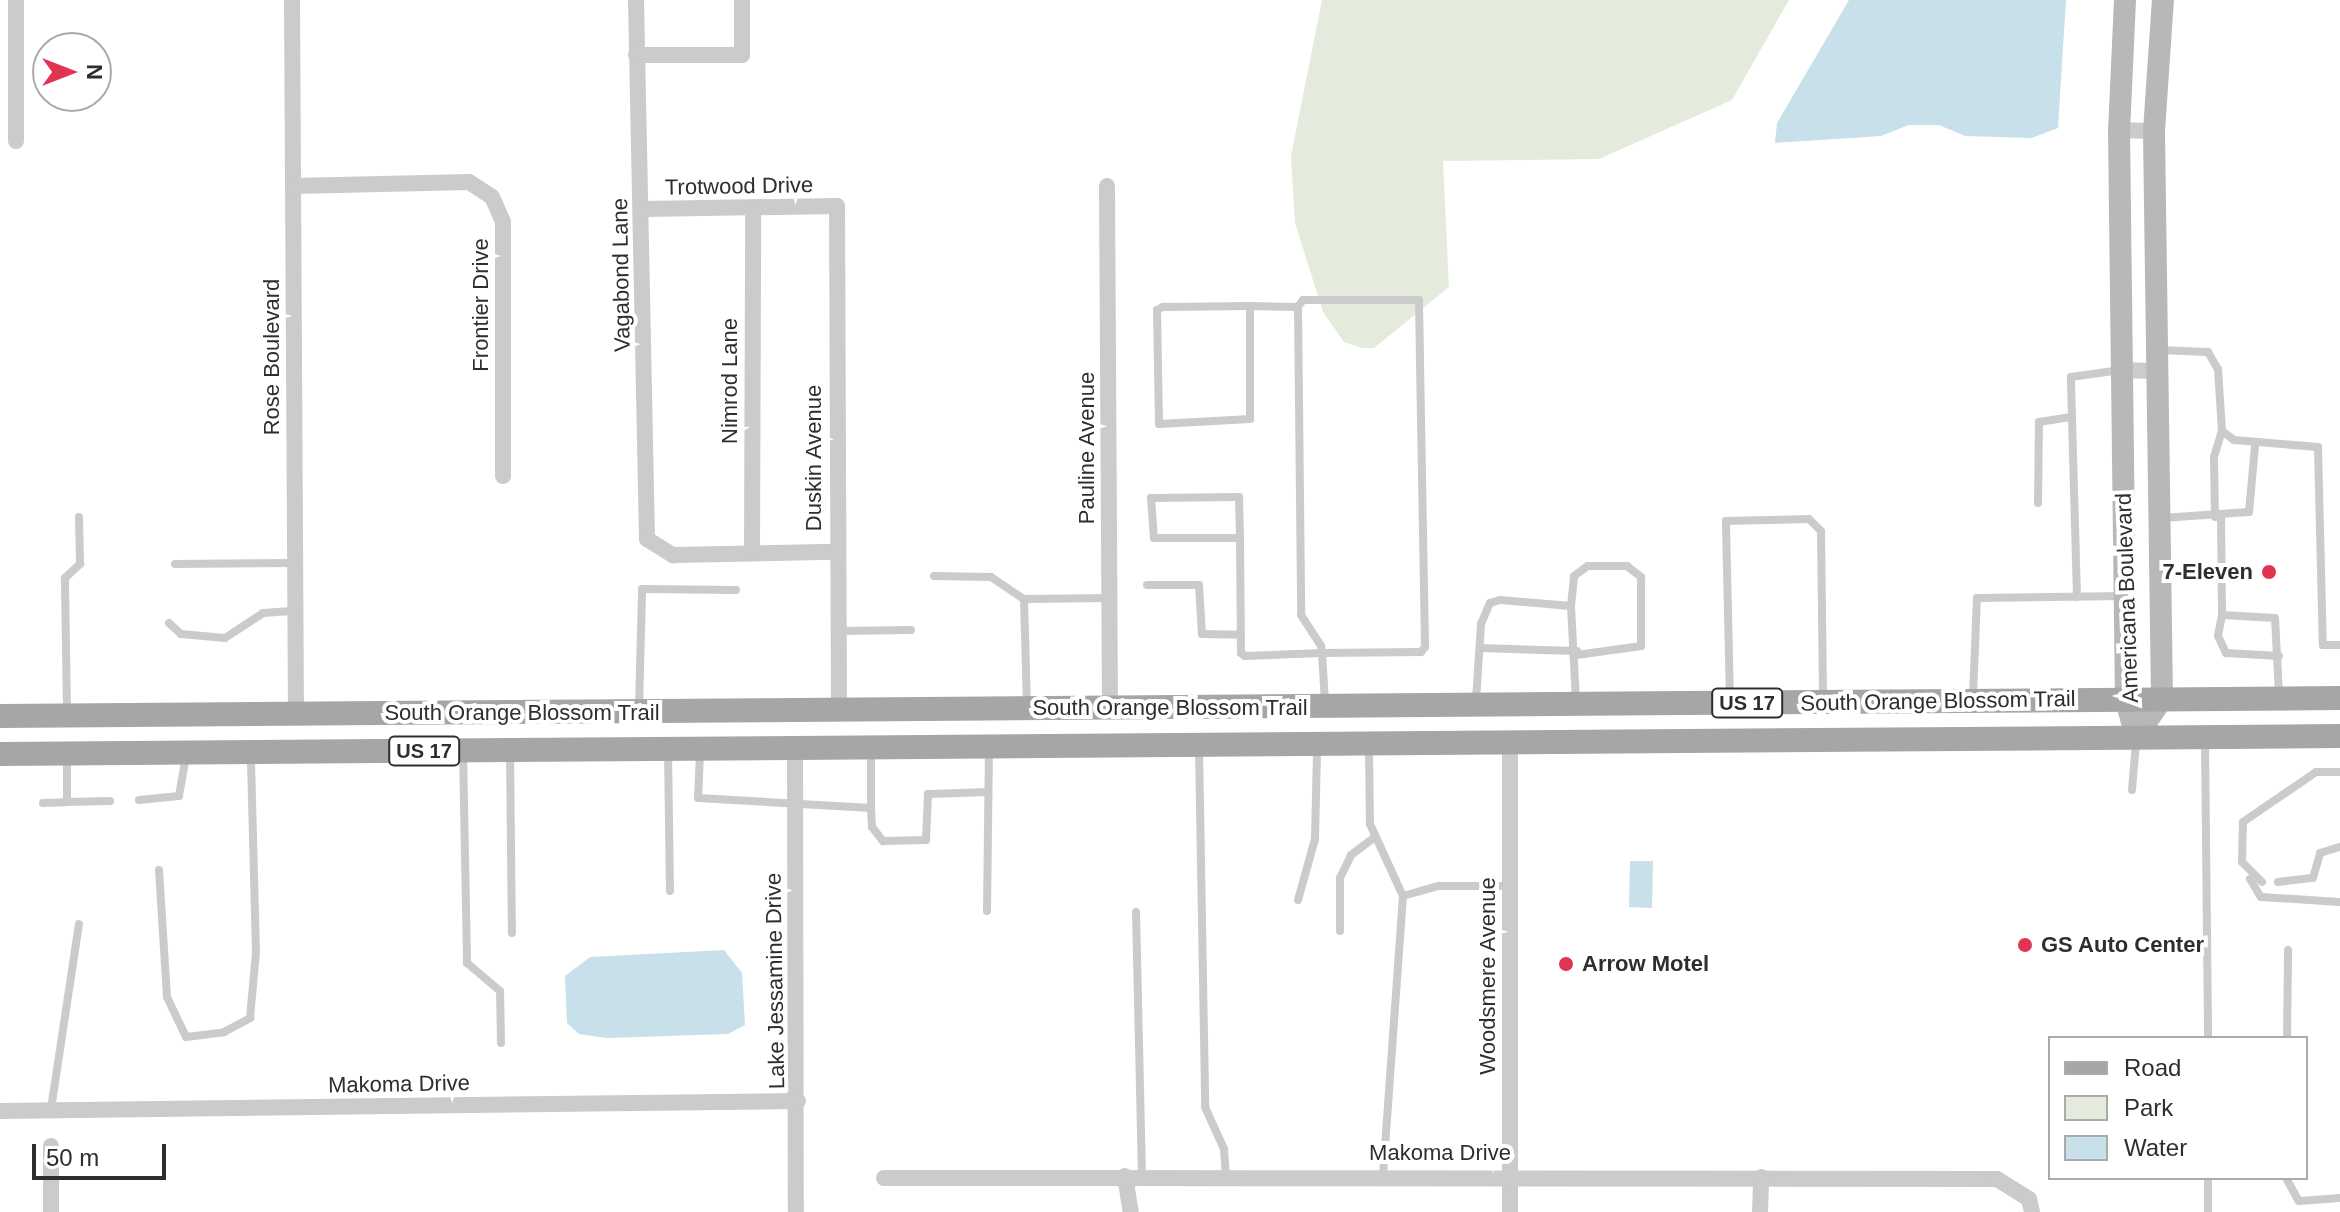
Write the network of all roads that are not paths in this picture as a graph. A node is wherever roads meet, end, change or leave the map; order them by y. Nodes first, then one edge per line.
1 (16, 0) edge
2 (292, 0) edge
3 (636, 0) edge
4 (742, 0) edge
5 (2125, 0) edge
6 (2163, 0) edge
7 (636, 55) junction
8 (2119, 130) junction
9 (2154, 131) junction
10 (16, 141) dead end
11 (293, 186) junction
12 (1107, 186) dead end
13 (837, 206) joint
14 (643, 209) junction
15 (753, 209) junction
16 (1250, 306) junction
17 (1298, 307) junction
18 (2158, 360) junction
19 (2122, 370) junction
20 (2072, 417) junction
21 (2222, 431) junction
22 (2255, 446) junction
23 (503, 476) dead end
24 (2038, 503) dead end
25 (79, 517) dead end
26 (2218, 517) junction
27 (2160, 518) junction
28 (1240, 538) junction
29 (836, 552) junction
30 (752, 553) junction
31 (295, 563) junction
32 (175, 564) dead end
33 (934, 576) dead end
34 (1147, 585) dead end
35 (736, 590) dead end
36 (2125, 596) junction
37 (2077, 597) junction
38 (1110, 598) junction
39 (1024, 599) junction
40 (1571, 606) junction
41 (295, 611) junction
42 (2222, 615) junction
43 (169, 623) dead end
44 (911, 630) dead end
45 (837, 631) junction
46 (1241, 635) junction
47 (2340, 645) edge
48 (1480, 648) junction
49 (1322, 653) junction
50 (1577, 653) junction
51 (2279, 656) junction
52 (2340, 698) edge
53 (2162, 699) junction
54 (2279, 699) junction
55 (2126, 700) junction
56 (1973, 701) junction
57 (1730, 703) junction
58 (1823, 703) junction
59 (1576, 704) junction
60 (1476, 705) junction
61 (1326, 707) junction
62 (1196, 708) junction
63 (1027, 709) junction
64 (1110, 709) junction
65 (839, 710) junction
66 (639, 712) junction
67 (296, 714) junction
68 (359, 714) junction
69 (0, 716) edge
70 (67, 716) junction
71 (2340, 736) edge
72 (2136, 737) junction
73 (2205, 737) junction
74 (1510, 741) junction
75 (1317, 743) junction
76 (1369, 743) junction
77 (1199, 744) junction
78 (1146, 745) junction
79 (1053, 746) junction
80 (989, 747) junction
81 (871, 748) junction
82 (668, 749) junction
83 (700, 749) junction
84 (795, 749) junction
85 (510, 750) junction
86 (318, 751) junction
87 (463, 751) junction
88 (186, 752) junction
89 (250, 752) junction
90 (67, 753) junction
91 (0, 754) edge
92 (2340, 772) edge
93 (2132, 790) dead end
94 (988, 792) junction
95 (139, 800) dead end
96 (110, 801) dead end
97 (67, 802) junction
98 (43, 803) dead end
99 (871, 808) junction
100 (795, 809) junction
101 (1375, 837) junction
102 (2340, 847) edge
103 (159, 870) dead end
104 (2248, 875) junction
105 (2262, 882) dead end
106 (2278, 882) dead end
107 (1510, 886) junction
108 (670, 891) dead end
109 (1403, 896) junction
110 (1298, 900) dead end
111 (2340, 902) edge
112 (987, 911) dead end
113 (1136, 912) dead end
114 (79, 924) dead end
115 (1340, 931) dead end
116 (512, 933) dead end
117 (2288, 950) dead end
118 (2208, 1036) edge
119 (2287, 1036) edge
120 (501, 1043) dead end
121 (798, 1101) junction
122 (51, 1110) junction
123 (0, 1111) edge
124 (51, 1146) dead end
125 (1510, 1174) junction
126 (1226, 1175) junction
127 (1383, 1175) junction
128 (1134, 1176) junction
129 (1761, 1177) junction
130 (884, 1178) dead end
131 (2208, 1180) edge
132 (2287, 1180) edge
133 (2340, 1198) edge
134 (51, 1212) edge
135 (796, 1212) edge
136 (1131, 1212) edge
137 (1510, 1212) edge
138 (1760, 1212) edge
139 (2032, 1212) edge
140 (2208, 1212) edge

1 - 10 street
2 - 11 street, Rose Boulevard
3 - 7 street, Vagabond Lane
4 - 7 street
5 - 8 main road, Americana Boulevard
6 - 9 main road, Americana Boulevard
7 - 14 street, Vagabond Lane
8 - 9 street
8 - 19 main road, Americana Boulevard
9 - 18 main road, Americana Boulevard
11 - 23 street, Frontier Drive
11 - 31 street, Rose Boulevard
12 - 38 street, Pauline Avenue
13 - 15 street, Trotwood Drive
13 - 29 street, Duskin Avenue
14 - 15 street, Trotwood Drive
14 - 30 street, Vagabond Lane
15 - 30 street, Nimrod Lane
16 - 16 lane
16 - 17 lane
17 - 49 lane
17 - 49 lane
18 - 19 street
18 - 21 lane
18 - 27 main road, Americana Boulevard
19 - 20 lane
19 - 36 main road, Americana Boulevard
20 - 24 lane
20 - 37 lane
21 - 22 lane
21 - 26 lane
22 - 26 lane
22 - 47 lane
25 - 70 lane
26 - 27 lane
26 - 42 lane
27 - 53 main road, Americana Boulevard
28 - 28 lane
28 - 46 lane
29 - 30 street
29 - 45 street, Duskin Avenue
31 - 32 lane
31 - 41 street, Rose Boulevard
33 - 39 lane
34 - 46 lane
35 - 66 lane
36 - 37 lane
36 - 55 main road, Americana Boulevard
37 - 56 lane
38 - 39 lane
38 - 64 street, Pauline Avenue
39 - 63 lane
40 - 48 lane
40 - 50 lane
40 - 50 lane
41 - 43 lane
41 - 67 street, Rose Boulevard
42 - 51 lane
42 - 51 lane
44 - 45 lane
45 - 65 street, Duskin Avenue
46 - 49 lane
48 - 50 lane
48 - 60 lane
49 - 61 lane
50 - 59 lane
51 - 54 lane
52 - 54 main road, South Orange Blossom Trail / US 17
53 - 54 main road, South Orange Blossom Trail / US 17
53 - 55 main road, South Orange Blossom Trail / US 17
53 - 72 main road, Americana Boulevard
55 - 56 main road, South Orange Blossom Trail / US 17
55 - 72 main road, Americana Boulevard
56 - 58 main road, South Orange Blossom Trail / US 17
57 - 58 main road, South Orange Blossom Trail / US 17
57 - 58 lane
57 - 59 main road, South Orange Blossom Trail / US 17
59 - 60 main road, South Orange Blossom Trail / US 17
60 - 61 main road, South Orange Blossom Trail / US 17
61 - 62 main road, South Orange Blossom Trail / US 17
62 - 64 main road, South Orange Blossom Trail / US 17
62 - 78 main road
63 - 64 main road, South Orange Blossom Trail / US 17
63 - 65 main road, South Orange Blossom Trail / US 17
64 - 79 main road
65 - 66 main road, South Orange Blossom Trail / US 17
66 - 68 main road, South Orange Blossom Trail / US 17
67 - 68 main road, South Orange Blossom Trail / US 17
67 - 70 main road, South Orange Blossom Trail / US 17
68 - 86 main road
69 - 70 main road, South Orange Blossom Trail / US 17
71 - 73 main road, South Orange Blossom Trail / US 17
72 - 73 main road, South Orange Blossom Trail / US 17
72 - 74 main road, South Orange Blossom Trail / US 17
72 - 93 lane
73 - 118 lane
74 - 76 main road, South Orange Blossom Trail / US 17
74 - 107 street, Woodsmere Avenue
75 - 76 main road, South Orange Blossom Trail / US 17
75 - 77 main road, South Orange Blossom Trail / US 17
75 - 110 lane
76 - 101 lane
77 - 78 main road, South Orange Blossom Trail / US 17
77 - 126 lane
78 - 79 main road, South Orange Blossom Trail / US 17
79 - 80 main road, South Orange Blossom Trail / US 17
80 - 81 main road, South Orange Blossom Trail / US 17
80 - 94 lane
81 - 84 main road, South Orange Blossom Trail / US 17
81 - 99 lane
82 - 83 main road, South Orange Blossom Trail / US 17
82 - 85 main road, South Orange Blossom Trail / US 17
82 - 108 lane
83 - 84 main road, South Orange Blossom Trail / US 17
83 - 100 lane
84 - 100 street, Lake Jessamine Drive
85 - 87 main road, South Orange Blossom Trail / US 17
85 - 116 lane
86 - 87 main road, South Orange Blossom Trail / US 17
86 - 89 main road, South Orange Blossom Trail / US 17
87 - 120 lane
88 - 89 main road, South Orange Blossom Trail / US 17
88 - 90 main road, South Orange Blossom Trail / US 17
88 - 95 lane
89 - 103 lane
90 - 91 main road, South Orange Blossom Trail / US 17
90 - 97 lane
92 - 104 lane
94 - 99 lane
94 - 112 lane
96 - 97 lane
97 - 98 lane
99 - 100 lane
100 - 121 street, Lake Jessamine Drive
101 - 109 lane
101 - 115 lane
102 - 106 lane
104 - 105 lane
104 - 111 lane
107 - 109 lane
107 - 125 street, Woodsmere Avenue
109 - 127 lane
113 - 128 lane
114 - 122 lane
117 - 119 lane
121 - 122 street, Makoma Drive
121 - 135 street, Lake Jessamine Drive
122 - 123 street, Makoma Drive
124 - 134 street
125 - 127 street, Makoma Drive
125 - 129 street, Makoma Drive
125 - 137 street, Woodsmere Avenue
126 - 127 street, Makoma Drive
126 - 128 street, Makoma Drive
128 - 130 street, Makoma Drive
128 - 136 street
129 - 138 street
129 - 139 street, Makoma Drive
131 - 140 lane
132 - 133 lane

